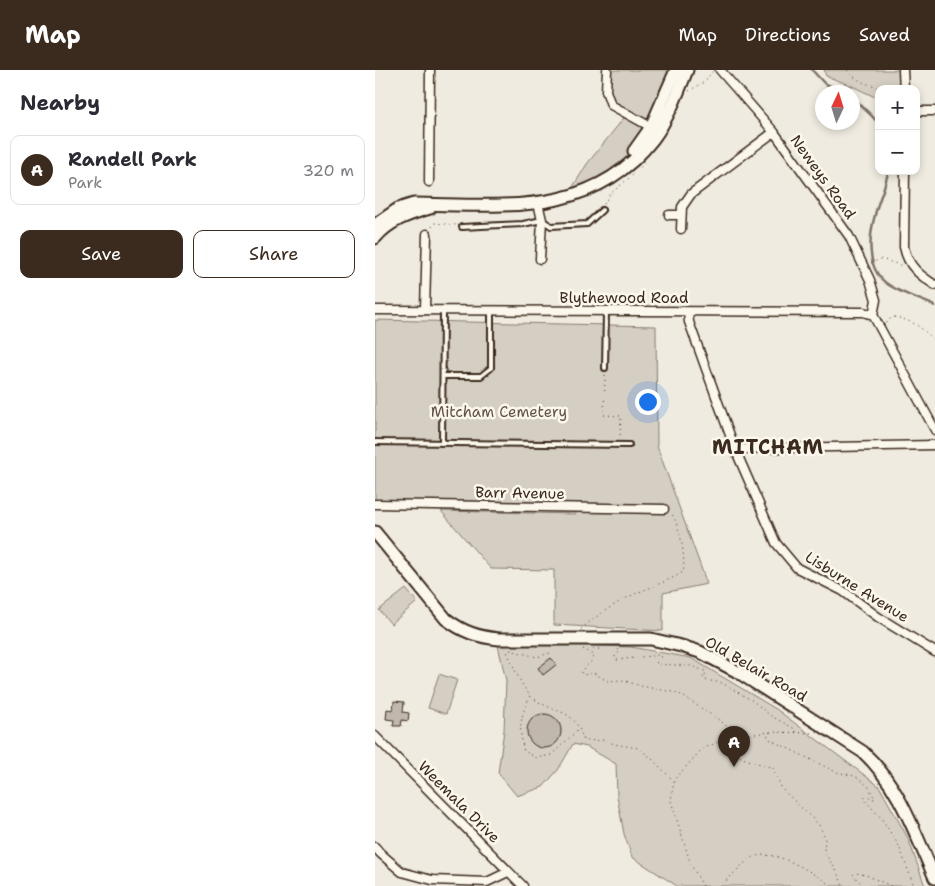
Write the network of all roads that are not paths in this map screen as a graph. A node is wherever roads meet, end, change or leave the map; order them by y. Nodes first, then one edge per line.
1 (430, 70) edge
2 (607, 70) edge
3 (676, 70) edge
4 (687, 70) edge
5 (720, 70) edge
6 (903, 70) edge
7 (904, 85) edge
8 (920, 111) edge
9 (935, 111) edge
10 (654, 129) junction
11 (774, 132) junction
12 (905, 175) edge
13 (429, 182) dead end
14 (444, 204) junction
15 (538, 204) junction
16 (602, 210) dead end
17 (669, 215) dead end
18 (681, 215) junction
19 (542, 220) junction
20 (375, 225) edge
21 (462, 227) road end
22 (681, 229) dead end
23 (427, 234) road end
24 (375, 238) edge
25 (541, 260) dead end
26 (935, 285) edge
27 (375, 310) edge
28 (425, 310) junction
29 (443, 310) junction
30 (491, 310) junction
31 (606, 312) junction
32 (688, 312) junction
33 (873, 315) junction
34 (605, 368) road end
35 (443, 376) junction
36 (935, 430) edge
37 (375, 442) edge
38 (442, 443) junction
39 (629, 445) dead end
40 (935, 445) edge
41 (735, 449) junction
42 (375, 504) edge
43 (664, 509) road end
44 (375, 532) edge
45 (935, 652) edge
46 (375, 736) edge
47 (375, 847) edge
48 (508, 872) junction
49 (935, 878) edge
50 (523, 886) edge

1 - 13 street
2 - 10 street
3 - 10 main road
4 - 10 main road
5 - 11 street, Neweys Road
6 - 7 street
8 - 9 street
10 - 15 main road
11 - 18 street
11 - 33 street, Neweys Road
12 - 26 street
14 - 15 main road
14 - 20 main road
14 - 24 main road
15 - 19 street
16 - 19 lane
17 - 18 street
18 - 22 street
19 - 21 lane
19 - 25 street
23 - 28 street
27 - 28 street, Blythewood Road
28 - 29 street, Blythewood Road
29 - 30 street, Blythewood Road
29 - 35 lane
30 - 31 street, Blythewood Road
30 - 35 lane
31 - 32 street, Blythewood Road
31 - 34 lane
32 - 33 street, Blythewood Road
32 - 41 street, Lisburne Avenue
33 - 36 street
35 - 38 lane
37 - 38 lane
38 - 39 lane
40 - 41 street
41 - 45 street, Lisburne Avenue
42 - 43 street, Barr Avenue
44 - 49 main road, Old Belair Road
46 - 48 street, Weemala Drive
47 - 48 street
48 - 50 street, Weemala Drive

